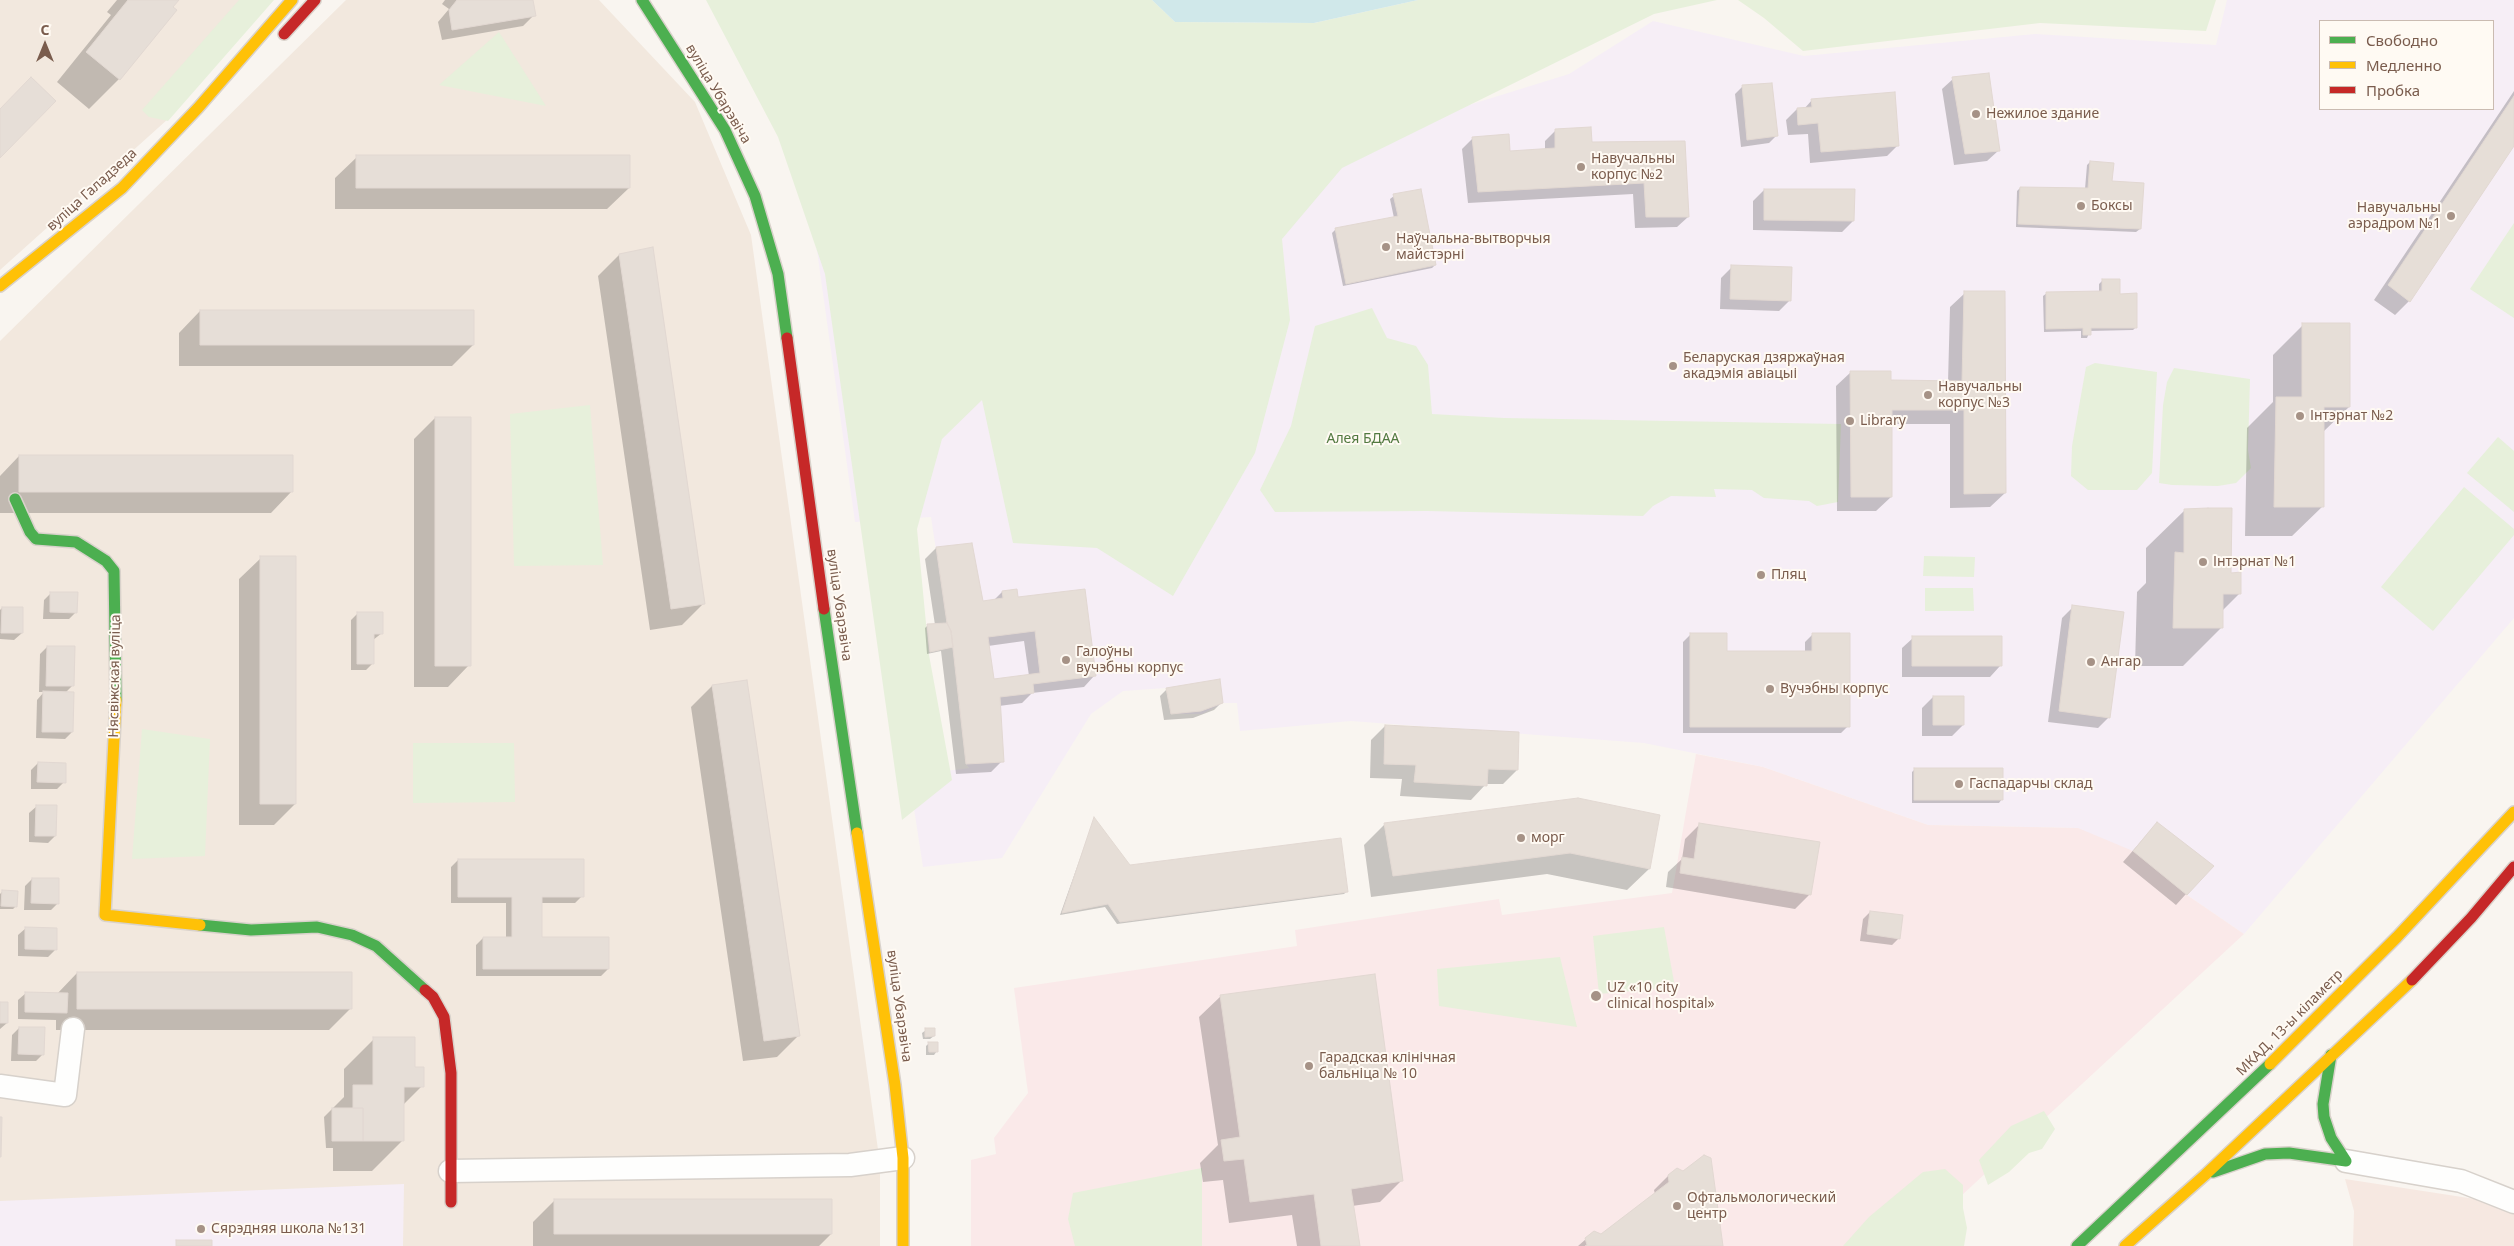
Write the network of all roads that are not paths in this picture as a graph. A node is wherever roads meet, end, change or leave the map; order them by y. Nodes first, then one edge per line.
1 (292, 0) edge
2 (315, 0) edge
3 (642, 0) edge
4 (277, 40) dead end
5 (262, 52) dead end
6 (198, 108) junction
7 (0, 286) edge
8 (15, 499) dead end
9 (2514, 812) edge
10 (2514, 867) edge
11 (73, 1029) dead end
12 (2332, 1055) junction
13 (0, 1086) edge
14 (903, 1158) junction
15 (2346, 1161) junction
16 (450, 1171) junction
17 (2205, 1175) junction
18 (451, 1202) dead end
19 (2514, 1202) edge
20 (903, 1246) edge
21 (2077, 1246) edge
22 (2125, 1246) edge

1 - 6 main road, вуліца Галадзеда
2 - 4 main road
3 - 14 main road, вуліца Убарэвіча
5 - 6 main road, вуліца Галадзеда
6 - 7 main road, вуліца Галадзеда
8 - 16 main road, Нясвіжская вуліца
9 - 21 main road, МКАД, 13-ы кіламетр
10 - 12 main road
11 - 13 street
12 - 15 main road
12 - 17 main road
14 - 16 street
14 - 20 main road, вуліца Убарэвіча
15 - 17 main road
15 - 19 street
16 - 18 main road
17 - 22 main road

